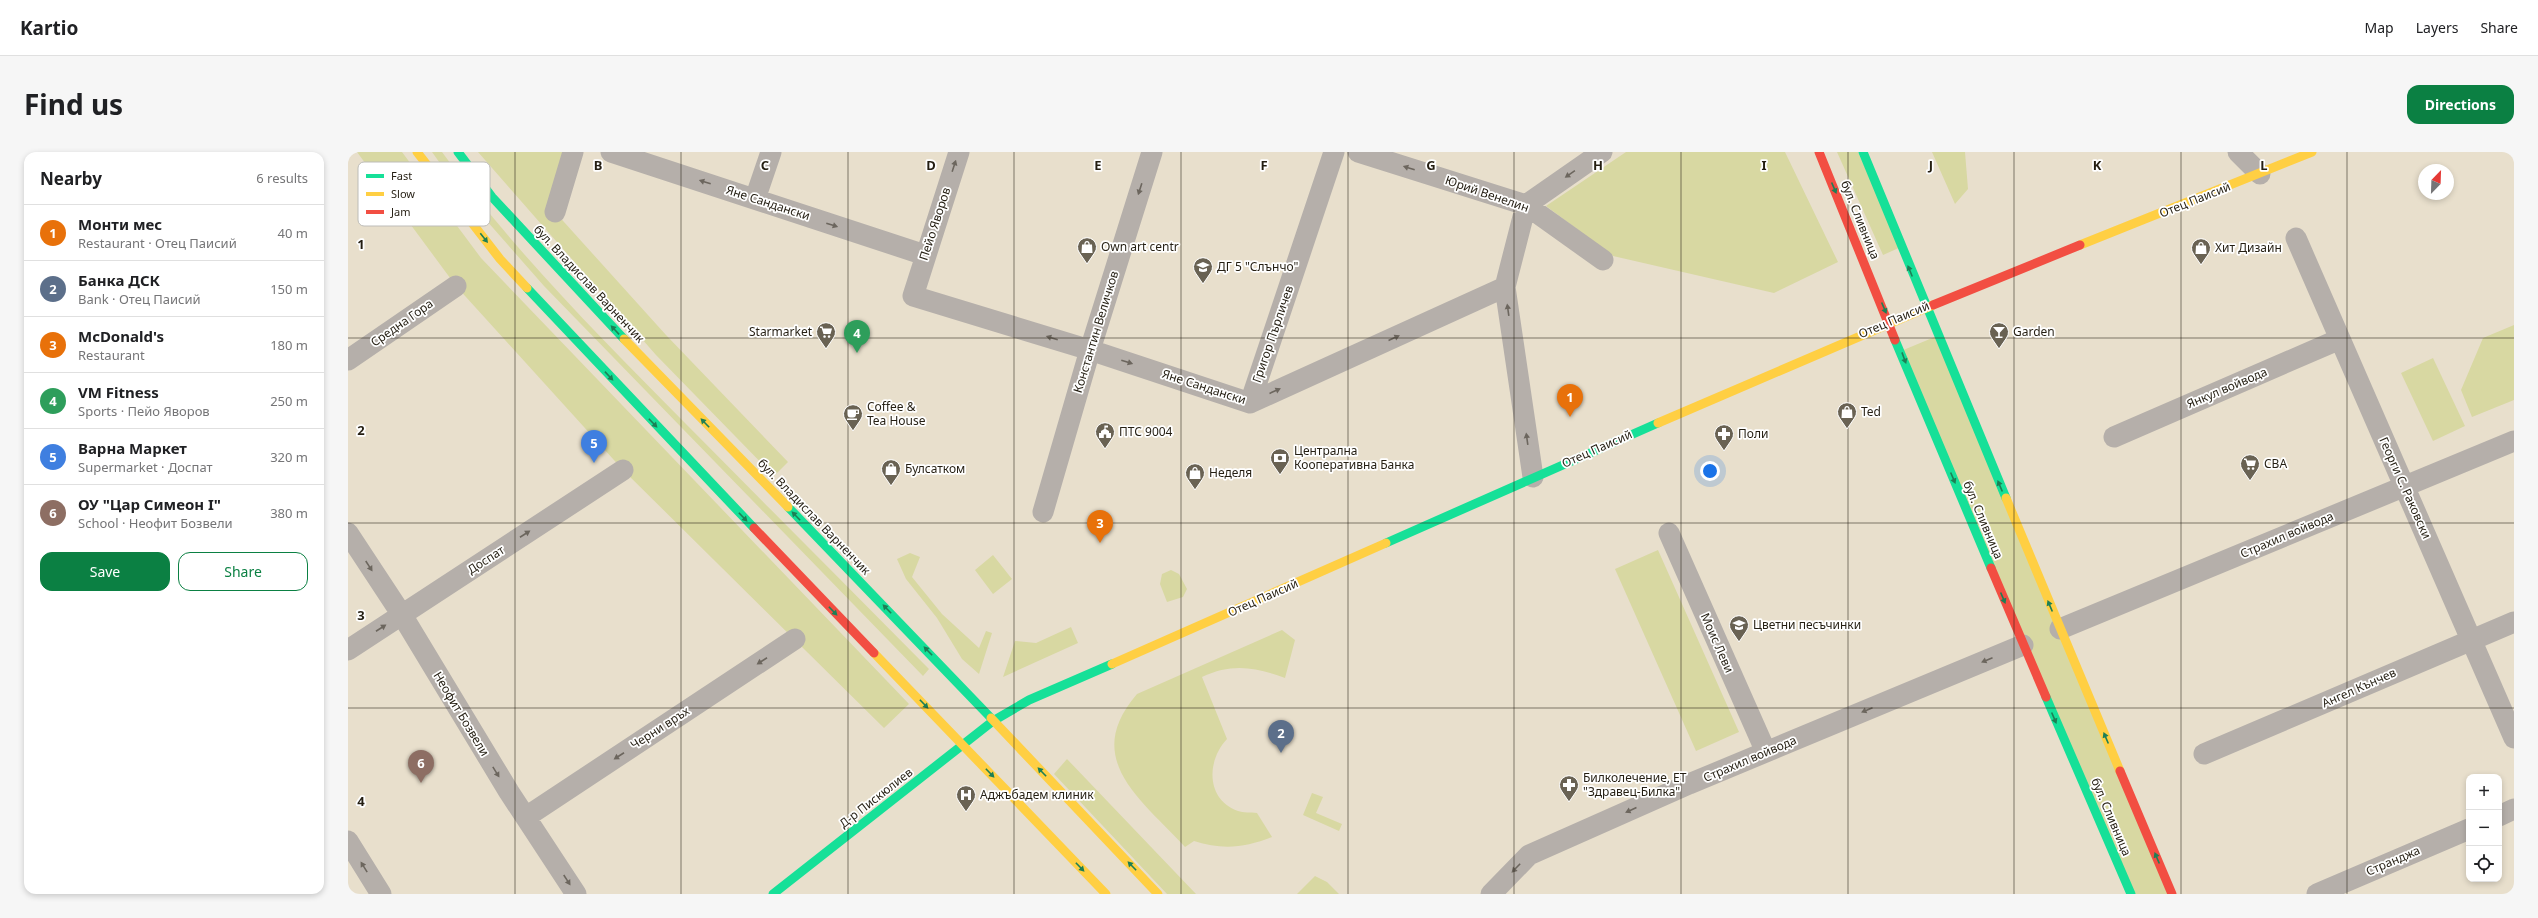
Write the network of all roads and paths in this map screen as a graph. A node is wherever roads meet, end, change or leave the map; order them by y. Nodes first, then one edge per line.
1 (417, 152) edge
2 (458, 152) edge
3 (573, 152) edge
4 (611, 152) edge
5 (771, 152) edge
6 (959, 152) edge
7 (1152, 152) edge
8 (1334, 152) edge
9 (1358, 152) edge
10 (1602, 152) edge
11 (1819, 152) edge
12 (1863, 152) edge
13 (2238, 152) edge
14 (2312, 152) edge
15 (425, 162) edge
16 (466, 162) edge
17 (2260, 174) junction
18 (490, 194) edge
19 (756, 199) junction
20 (1526, 205) junction
21 (555, 212) dead end
22 (474, 226) edge
23 (2296, 238) dead end
24 (925, 255) junction
25 (1603, 260) dead end
26 (456, 286) dead end
27 (1505, 287) junction
28 (913, 296) joint
29 (1925, 307) junction
30 (1890, 322) junction
31 (2340, 339) junction
32 (1090, 350) junction
33 (348, 360) edge
34 (1250, 403) junction
35 (2114, 437) dead end
36 (2514, 441) edge
37 (623, 470) dead end
38 (1533, 477) junction
39 (2404, 486) junction
40 (1043, 512) dead end
41 (348, 533) edge
42 (1668, 533) dead end
43 (402, 615) junction
44 (2514, 622) edge
45 (2060, 629) junction
46 (795, 639) dead end
47 (2471, 639) junction
48 (2023, 645) junction
49 (348, 650) edge
50 (994, 721) junction
51 (2514, 738) edge
52 (963, 745) junction
53 (1766, 752) junction
54 (2204, 754) dead end
55 (2514, 809) edge
56 (2502, 815) edge
57 (526, 817) junction
58 (2466, 830) edge
59 (348, 841) edge
60 (381, 894) edge
61 (576, 894) edge
62 (773, 894) edge
63 (1106, 894) edge
64 (1158, 894) edge
65 (1491, 894) edge
66 (2131, 894) edge
67 (2172, 894) edge
68 (2317, 894) edge

1 -> 15 main road
16 -> 2 main road, бул. Владислав Варненчик
3 - 21 street
19 -> 4 street, Яне Сандански
5 - 19 street
24 -> 6 street, Пейо Яворов
7 -> 32 street, Константин Величков
8 - 34 street, Григор Пърличев
20 -> 9 street, Юрий Венелин
10 -> 20 street
11 -> 30 main road, бул. Сливница
29 -> 12 main road
13 - 17 street
14 - 17 main road, Отец Паисий
17 - 29 main road, Отец Паисий
50 -> 18 main road, бул. Владислав Варненчик
19 -> 24 street, Яне Сандански
20 - 25 street, Юрий Венелин
20 - 27 street
22 -> 52 main road
23 - 31 street, Георги С. Раковски
24 - 28 street, Пейо Яворов
26 - 33 street, Средна Гора
34 -> 27 street, Яне Сандански
38 -> 27 street
32 -> 28 street, Яне Сандански
29 - 30 main road, Отец Паисий
45 -> 29 main road
30 - 38 main road, Отец Паисий
30 -> 48 main road, бул. Сливница
31 - 35 street, Янкул войвода
31 - 39 street, Георги С. Раковски
32 -> 34 street, Яне Сандански
32 - 40 street, Константин Величков
36 - 39 street, Страхил войвода
43 -> 37 street, Доспат
38 - 50 main road, Отец Паисий
39 - 45 street, Страхил войвода
39 - 47 street, Георги С. Раковски
41 -> 43 street, Неофит Бозвели
42 - 53 street, Моис Леви
49 -> 43 street, Доспат
43 -> 57 street, Неофит Бозвели
44 - 47 street, Ангел Кънчев
67 -> 45 main road
46 -> 57 street, Черни връх
47 - 51 street, Георги С. Раковски
47 - 54 street, Ангел Кънчев
48 -> 53 street, Страхил войвода
48 -> 66 main road, бул. Сливница
50 - 52 main road, Д-р Пискюлиев
64 -> 50 main road, бул. Владислав Варненчик
52 - 62 main road, Д-р Пискюлиев
52 -> 63 main road
53 -> 65 street, Страхил войвода
55 - 56 street
57 -> 61 street, Неофит Бозвели
58 - 68 street, Странджа
60 -> 59 street

